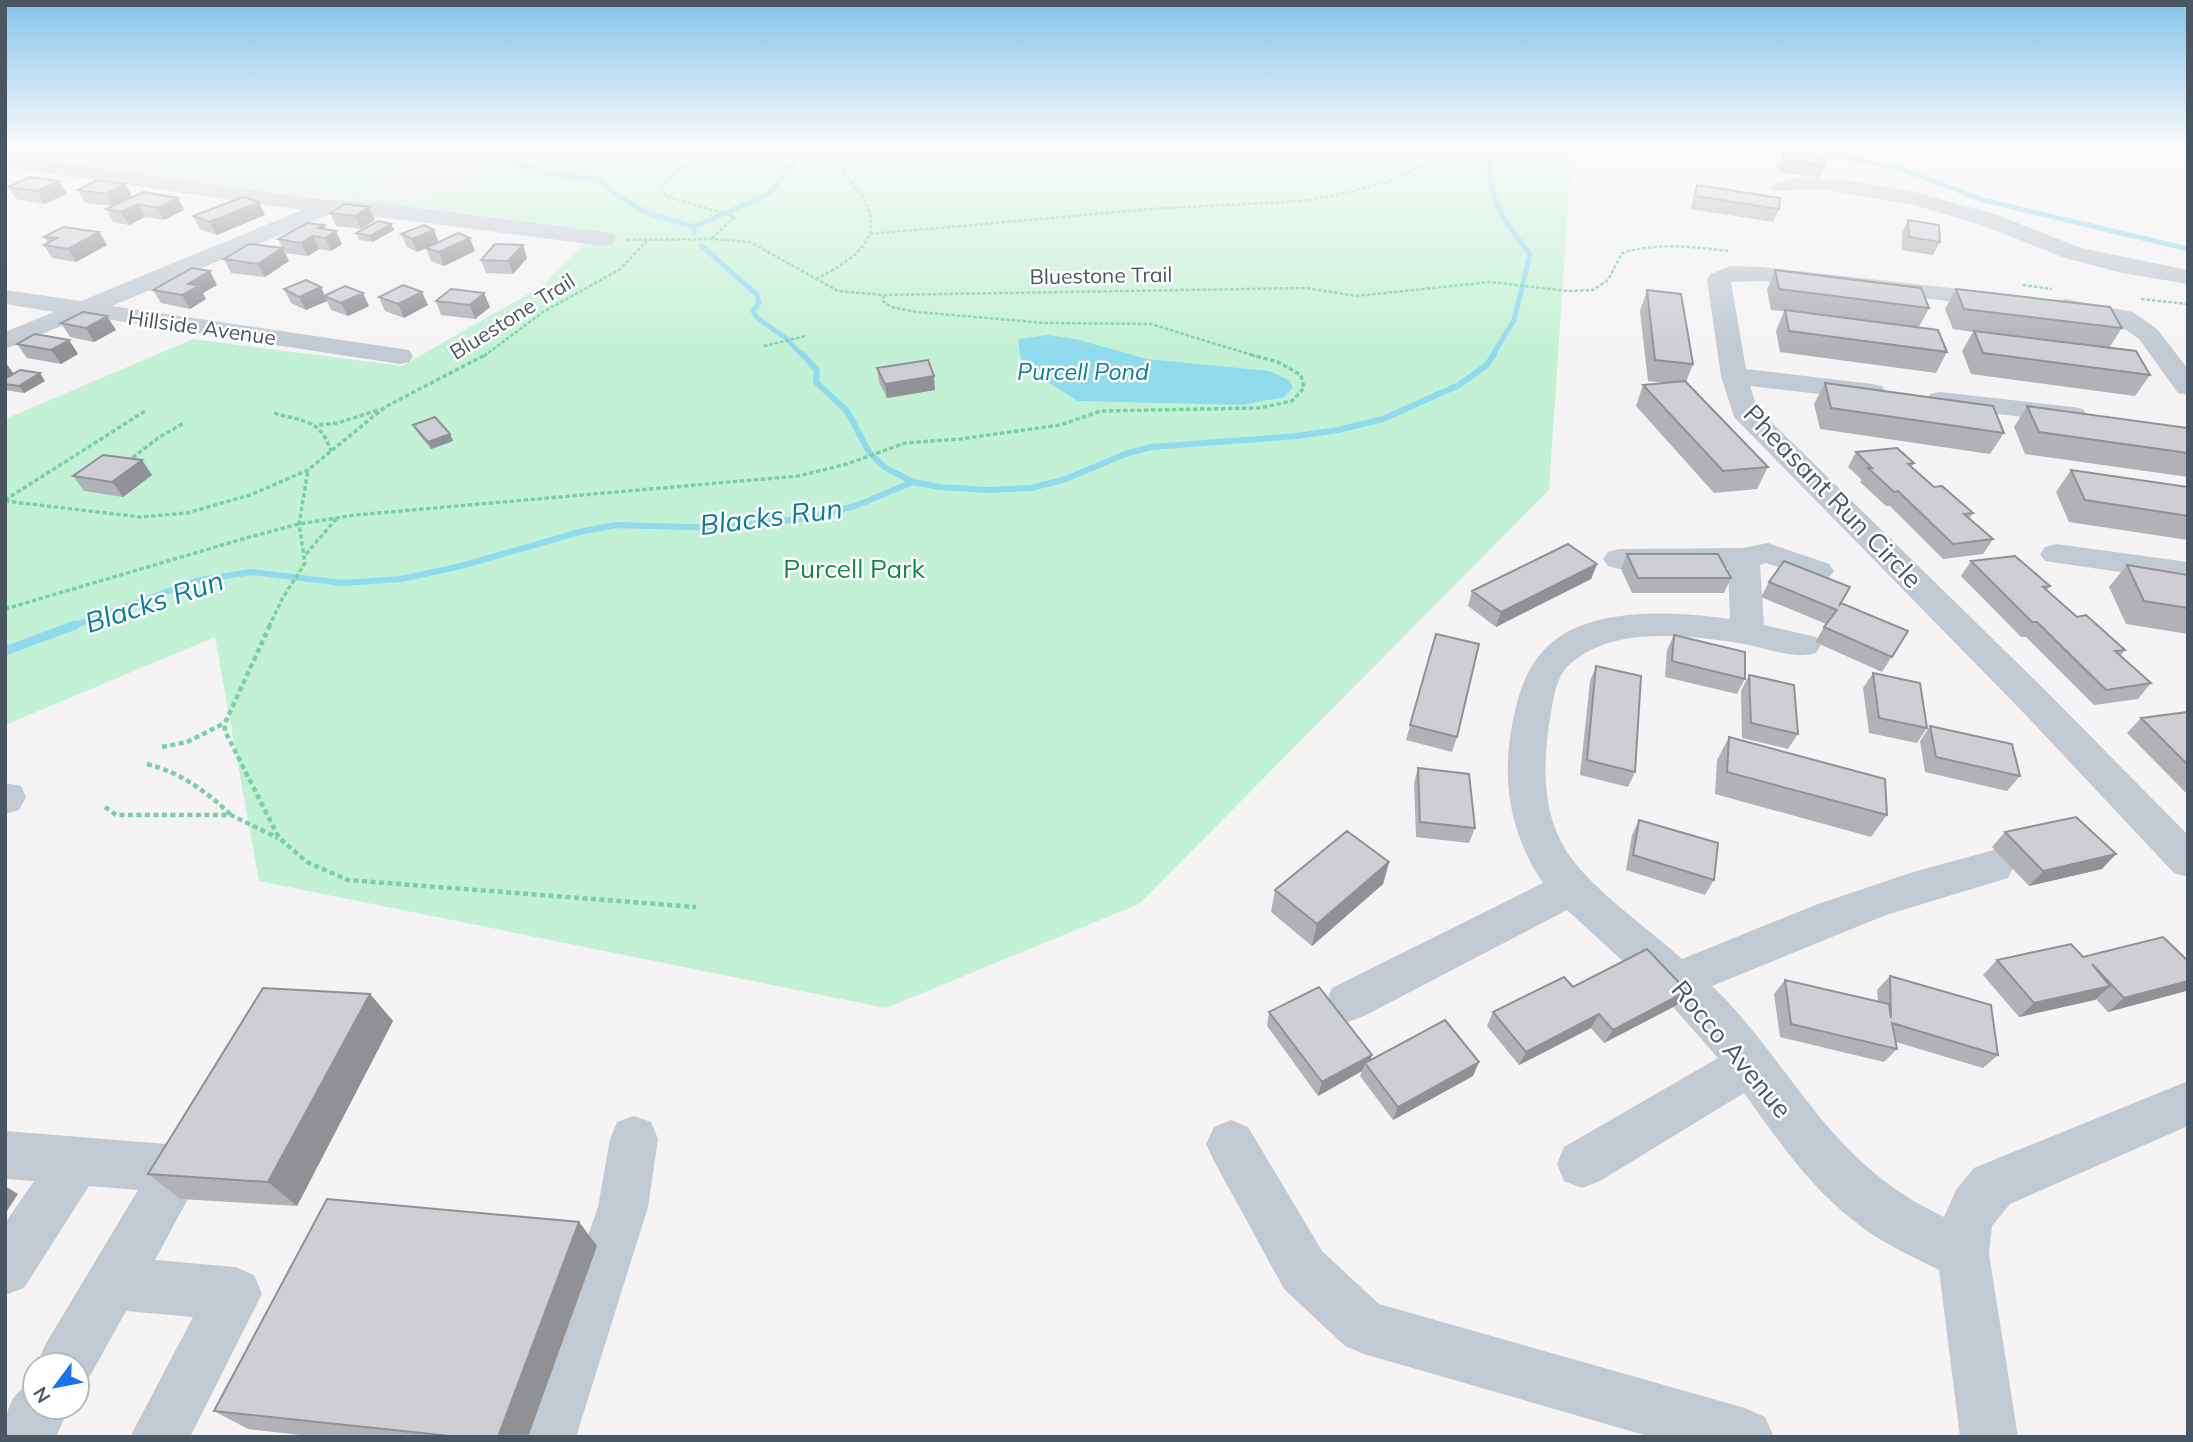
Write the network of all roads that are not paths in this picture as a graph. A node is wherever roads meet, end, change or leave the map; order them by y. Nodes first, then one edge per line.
1 (312, 214) edge
2 (413, 214) edge
3 (1973, 214) edge
4 (605, 239) road end
5 (2188, 277) edge
6 (5, 297) edge
7 (82, 309) junction
8 (5, 341) edge
9 (400, 356) dead end
10 (1734, 376) junction
11 (2188, 387) edge
12 (2105, 419) edge
13 (2056, 554) dead end
14 (1743, 558) junction
15 (1619, 559) dead end
16 (1818, 571) edge
17 (2188, 572) edge
18 (1748, 632) junction
19 (1804, 645) dead end
20 (2188, 861) edge
21 (1994, 866) dead end
22 (1571, 888) junction
23 (1677, 981) junction
24 (1348, 1002) dead end
25 (1749, 1065) junction
26 (2188, 1103) edge
27 (634, 1139) dead end
28 (1231, 1144) dead end
29 (5, 1155) edge
30 (77, 1161) junction
31 (1582, 1164) dead end
32 (1963, 1254) junction
33 (5, 1269) edge
34 (113, 1283) junction
35 (73, 1351) edge
36 (33, 1421) edge
37 (24, 1437) edge
38 (159, 1437) edge
39 (547, 1437) edge
40 (1745, 1437) edge
41 (1989, 1437) edge

1 - 7 street
2 - 4 street
3 - 5 street
6 - 7 street, Hillside Avenue
7 - 8 street
7 - 9 street, Hillside Avenue
10 - 11 street, Pheasant Run Circle
10 - 12 street
10 - 20 street, Pheasant Run Circle
13 - 17 street
14 - 15 street
14 - 16 street
14 - 18 street
18 - 19 street, Rocco Avenue
18 - 22 street, Rocco Avenue
21 - 23 street
22 - 23 street, Rocco Avenue
22 - 24 street
23 - 25 street, Rocco Avenue
25 - 31 street
25 - 32 street, Rocco Avenue
26 - 32 street
27 - 39 street
28 - 40 street
29 - 30 street
30 - 33 street
30 - 34 street
32 - 41 street
34 - 35 street
34 - 38 street
36 - 37 street

